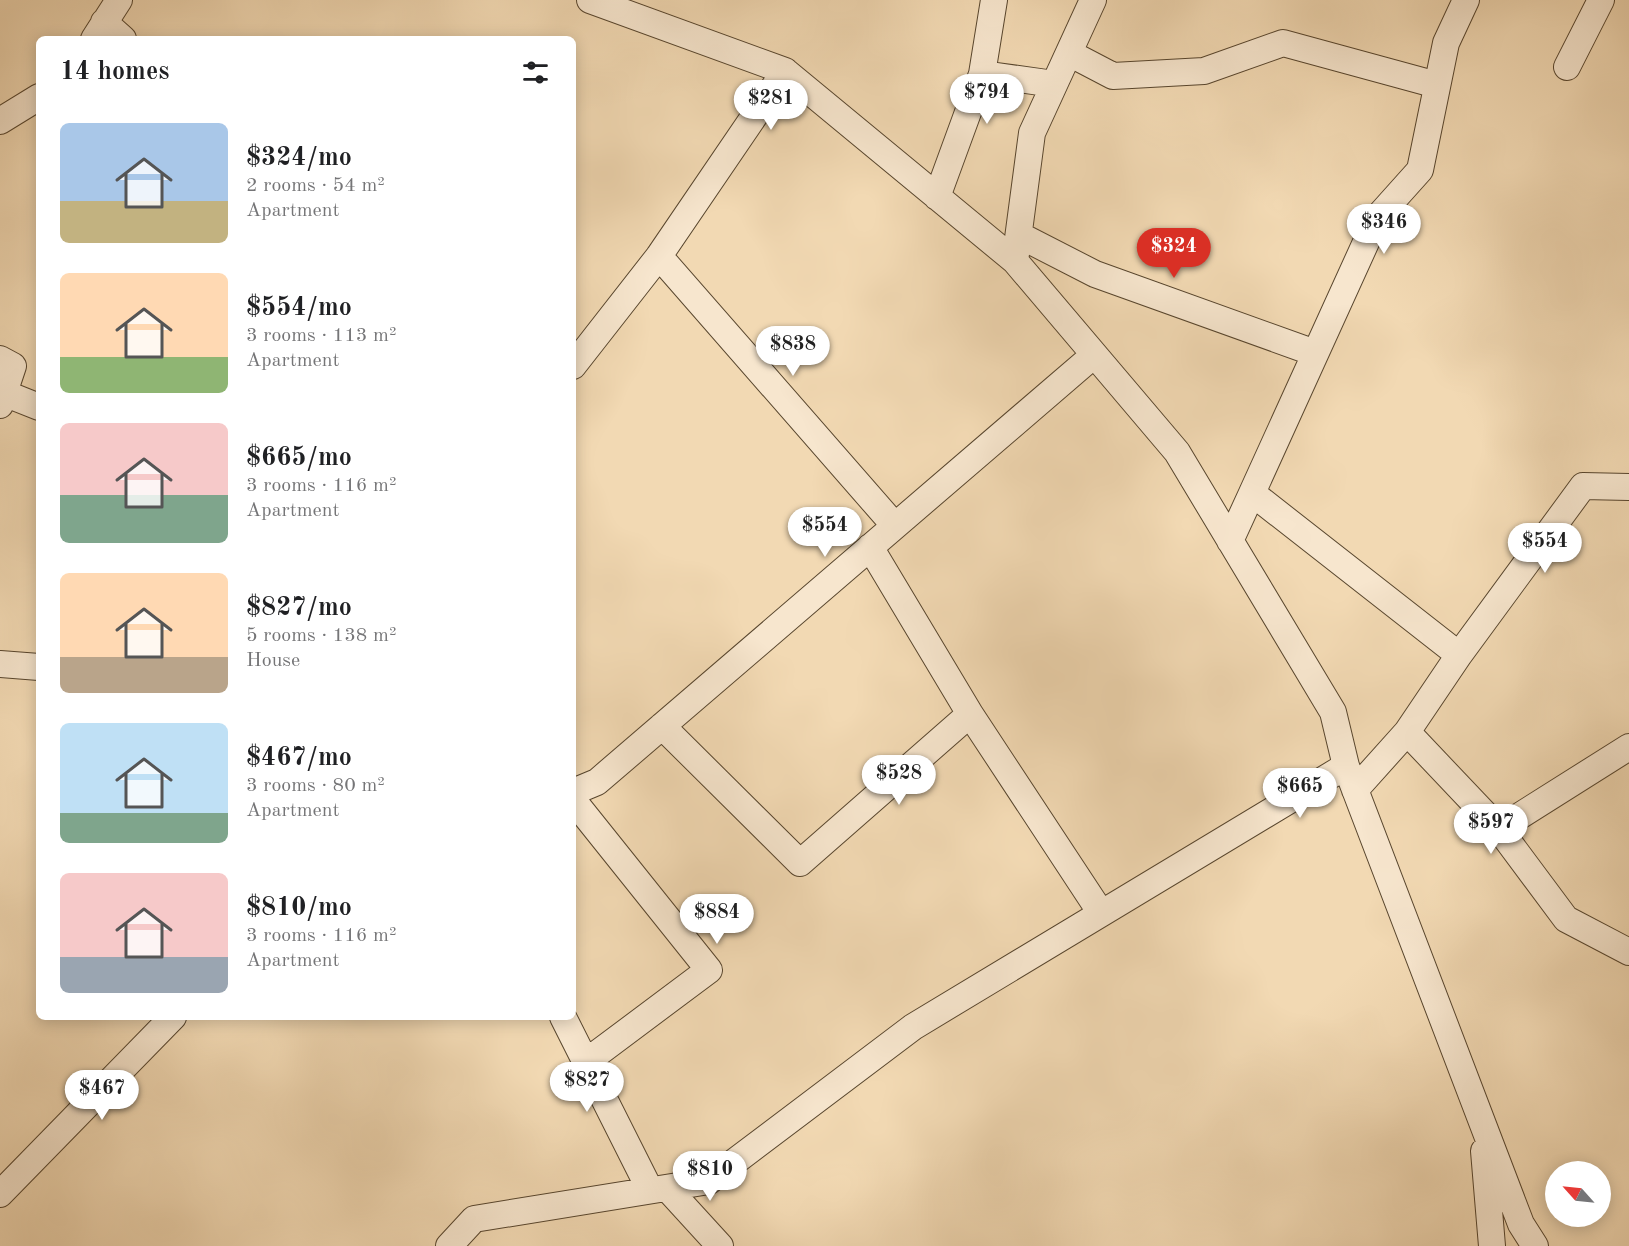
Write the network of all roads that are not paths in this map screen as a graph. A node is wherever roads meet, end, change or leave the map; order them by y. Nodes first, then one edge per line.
1 (118, 0) edge
2 (590, 0) edge
3 (994, 0) edge
4 (1093, 0) edge
5 (1466, 0) edge
6 (1600, 0) edge
7 (99, 31) edge
8 (114, 36) edge
9 (1069, 53) junction
10 (1567, 67) dead end
11 (785, 71) junction
12 (982, 74) junction
13 (1054, 84) junction
14 (1437, 85) junction
15 (36, 99) edge
16 (0, 122) edge
17 (938, 197) junction
18 (1019, 235) junction
19 (659, 256) junction
20 (1016, 261) junction
21 (1316, 353) junction
22 (1094, 355) junction
23 (0, 360) edge
24 (576, 361) edge
25 (2, 399) edge
26 (36, 405) edge
27 (1629, 487) edge
28 (1252, 493) junction
29 (894, 526) junction
30 (1230, 541) junction
31 (870, 547) junction
32 (1459, 655) junction
33 (0, 664) edge
34 (36, 667) edge
35 (970, 714) junction
36 (662, 726) junction
37 (1407, 732) junction
38 (1629, 747) edge
39 (1346, 766) junction
40 (1355, 790) junction
41 (576, 791) edge
42 (576, 804) edge
43 (1500, 829) junction
44 (1101, 913) junction
45 (1629, 952) edge
46 (170, 1020) edge
47 (565, 1020) edge
48 (586, 1062) junction
49 (1482, 1120) junction
50 (659, 1189) junction
51 (0, 1194) edge
52 (449, 1246) edge
53 (720, 1246) edge
54 (1492, 1246) edge
55 (1535, 1246) edge

1 - 7 street
2 - 11 street
3 - 12 street
4 - 9 street
5 - 14 street
6 - 10 street
7 - 8 street
9 - 13 street
9 - 14 street
11 - 17 street
11 - 19 street
12 - 13 street
12 - 17 street
13 - 18 street
14 - 21 street
15 - 16 street
17 - 20 street
18 - 20 street
18 - 21 street
19 - 24 street
19 - 29 street
20 - 22 street
21 - 28 street
22 - 29 street
22 - 30 street
23 - 25 street
25 - 26 street
27 - 32 street
28 - 30 street
28 - 32 street
29 - 31 street
30 - 39 street
31 - 35 street
31 - 36 street
32 - 37 street
33 - 34 street
35 - 36 street
35 - 44 street
36 - 41 street
37 - 40 street
37 - 43 street
38 - 43 street
39 - 40 street
39 - 44 street
40 - 49 street
42 - 48 street
43 - 45 street
44 - 50 street
46 - 51 street
47 - 48 street
48 - 50 street
49 - 54 street
49 - 55 street
50 - 52 street
50 - 53 street

